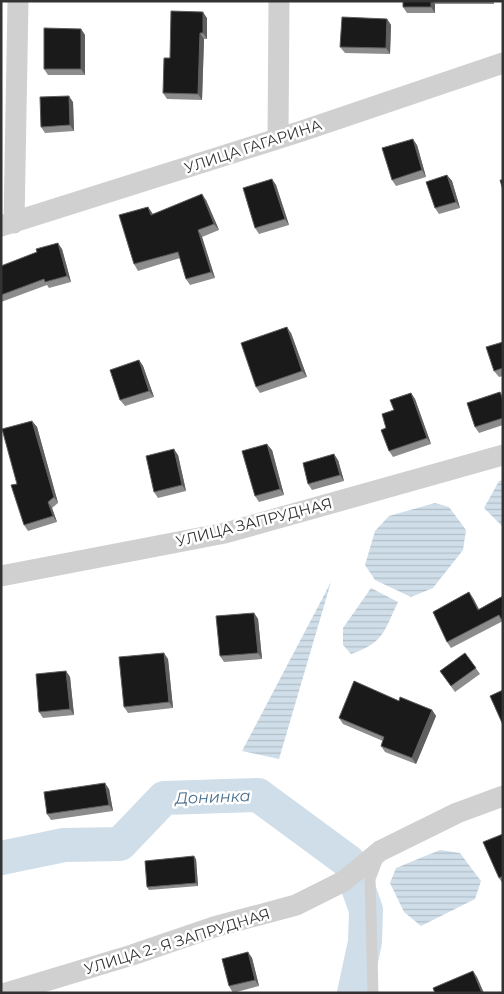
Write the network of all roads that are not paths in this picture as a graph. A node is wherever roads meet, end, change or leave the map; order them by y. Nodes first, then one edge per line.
1 (18, 1) edge
2 (279, 1) edge
3 (503, 63) edge
4 (278, 138) junction
5 (8, 225) edge
6 (503, 455) edge
7 (1, 576) edge
8 (503, 796) edge
9 (375, 856) junction
10 (6, 993) edge
11 (373, 993) edge

1 - 5 street
2 - 4 street
3 - 4 street, УЛИЦА ГАГАРИНА
4 - 5 street, УЛИЦА ГАГАРИНА
6 - 7 street, УЛИЦА ЗАПРУДНАЯ
8 - 9 street, УЛИЦА 2- Я ЗАПРУДНАЯ
9 - 10 street, УЛИЦА 2- Я ЗАПРУДНАЯ
9 - 11 lane

